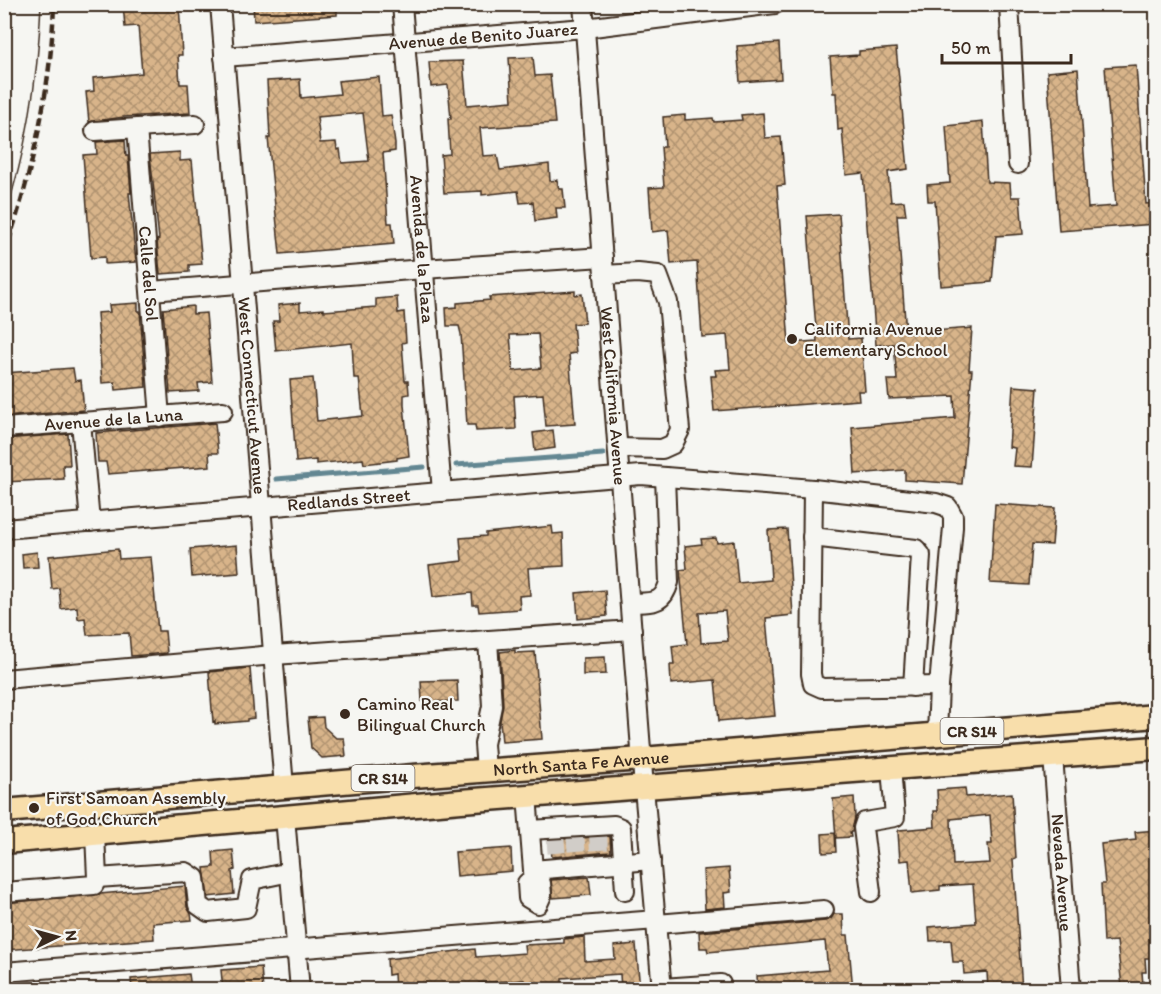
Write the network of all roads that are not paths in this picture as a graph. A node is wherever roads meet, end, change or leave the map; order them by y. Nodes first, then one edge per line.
1 (220, 4) edge
2 (402, 4) edge
3 (583, 4) edge
4 (775, 4) edge
5 (1009, 4) edge
6 (585, 28) junction
7 (405, 42) junction
8 (224, 57) junction
9 (195, 124) dead end
10 (137, 128) junction
11 (95, 131) dead end
12 (1018, 164) dead end
13 (604, 266) junction
14 (423, 269) junction
15 (243, 283) junction
16 (151, 291) junction
17 (223, 411) dead end
18 (160, 417) junction
19 (81, 422) junction
20 (4, 428) edge
21 (619, 448) junction
22 (621, 477) junction
23 (665, 477) junction
24 (813, 489) junction
25 (442, 492) junction
26 (262, 508) junction
27 (90, 522) junction
28 (4, 529) edge
29 (812, 537) junction
30 (630, 603) junction
31 (633, 630) junction
32 (488, 640) junction
33 (274, 655) junction
34 (4, 679) edge
35 (939, 686) junction
36 (913, 687) junction
37 (1156, 716) edge
38 (937, 734) junction
39 (1156, 748) edge
40 (1053, 756) junction
41 (642, 759) junction
42 (891, 768) junction
43 (486, 770) junction
44 (820, 774) junction
45 (284, 787) junction
46 (644, 788) junction
47 (527, 796) junction
48 (4, 811) edge
49 (285, 817) junction
50 (530, 830) junction
51 (95, 834) junction
52 (4, 842) edge
53 (651, 860) junction
54 (623, 862) junction
55 (290, 872) junction
56 (534, 874) junction
57 (98, 878) junction
58 (625, 891) dead end
59 (4, 892) edge
60 (871, 892) dead end
61 (824, 910) dead end
62 (657, 922) junction
63 (540, 929) junction
64 (297, 948) junction
65 (4, 972) edge
66 (721, 984) dead end
67 (662, 989) edge
68 (300, 990) edge
69 (1071, 990) edge

1 - 8 street, West Connecticut Avenue
2 - 7 street, Avenida de la Plaza
3 - 6 street, West California Avenue
4 - 6 street, Avenue de Benito Juarez
5 - 12 street
6 - 7 street, Avenue de Benito Juarez
6 - 13 street, West California Avenue
7 - 8 street, Avenue de Benito Juarez
7 - 14 street, Avenida de la Plaza
8 - 15 street, West Connecticut Avenue
9 - 10 street
10 - 11 street
10 - 16 street, Calle del Sol
13 - 14 street
13 - 21 street, West California Avenue
13 - 21 street
14 - 15 street
14 - 25 street, Avenida de la Plaza
15 - 16 street
15 - 26 street, West Connecticut Avenue
16 - 18 street, Calle del Sol
17 - 18 street, Avenue de la Luna
18 - 19 street, Avenue de la Luna
19 - 20 street, Avenue de la Luna
19 - 27 street
21 - 22 street, West California Avenue
22 - 23 street, Redlands Street
22 - 25 street, Redlands Street
22 - 30 street, West California Avenue
23 - 24 street, Redlands Street
23 - 30 street
24 - 29 street
24 - 35 street, Redlands Street
25 - 26 street, Redlands Street
26 - 27 street, Redlands Street
26 - 33 street, West Connecticut Avenue
27 - 28 street, Redlands Street
29 - 36 street
29 - 36 street
30 - 31 street, West California Avenue
31 - 32 street
31 - 41 street, West California Avenue
32 - 33 street
32 - 43 street
33 - 34 street
33 - 45 street, West Connecticut Avenue
35 - 36 street
35 - 38 street
37 - 38 main road, North Santa Fe Avenue / CR S14
38 - 41 main road, North Santa Fe Avenue / CR S14
38 - 44 main road
39 - 40 main road, North Santa Fe Avenue / CR S14
40 - 42 main road, North Santa Fe Avenue / CR S14
40 - 69 street, Nevada Avenue
41 - 43 main road, North Santa Fe Avenue / CR S14
41 - 46 street, West California Avenue
42 - 44 main road, North Santa Fe Avenue / CR S14
42 - 60 street
43 - 45 main road, North Santa Fe Avenue / CR S14
44 - 46 main road, North Santa Fe Avenue / CR S14
45 - 48 main road, North Santa Fe Avenue / CR S14
46 - 47 main road, North Santa Fe Avenue / CR S14
46 - 53 street, West California Avenue
47 - 49 main road, North Santa Fe Avenue / CR S14
47 - 50 street
49 - 51 main road, North Santa Fe Avenue / CR S14
49 - 55 street
50 - 54 street
50 - 56 street
51 - 52 main road, North Santa Fe Avenue / CR S14
51 - 57 street
53 - 54 street
53 - 62 street, West California Avenue
54 - 56 street
54 - 58 street
55 - 57 street
55 - 64 street
56 - 63 street
57 - 59 street
61 - 62 street
62 - 63 street
62 - 67 street, West California Avenue
63 - 64 street
64 - 65 street
64 - 68 street
66 - 67 street

